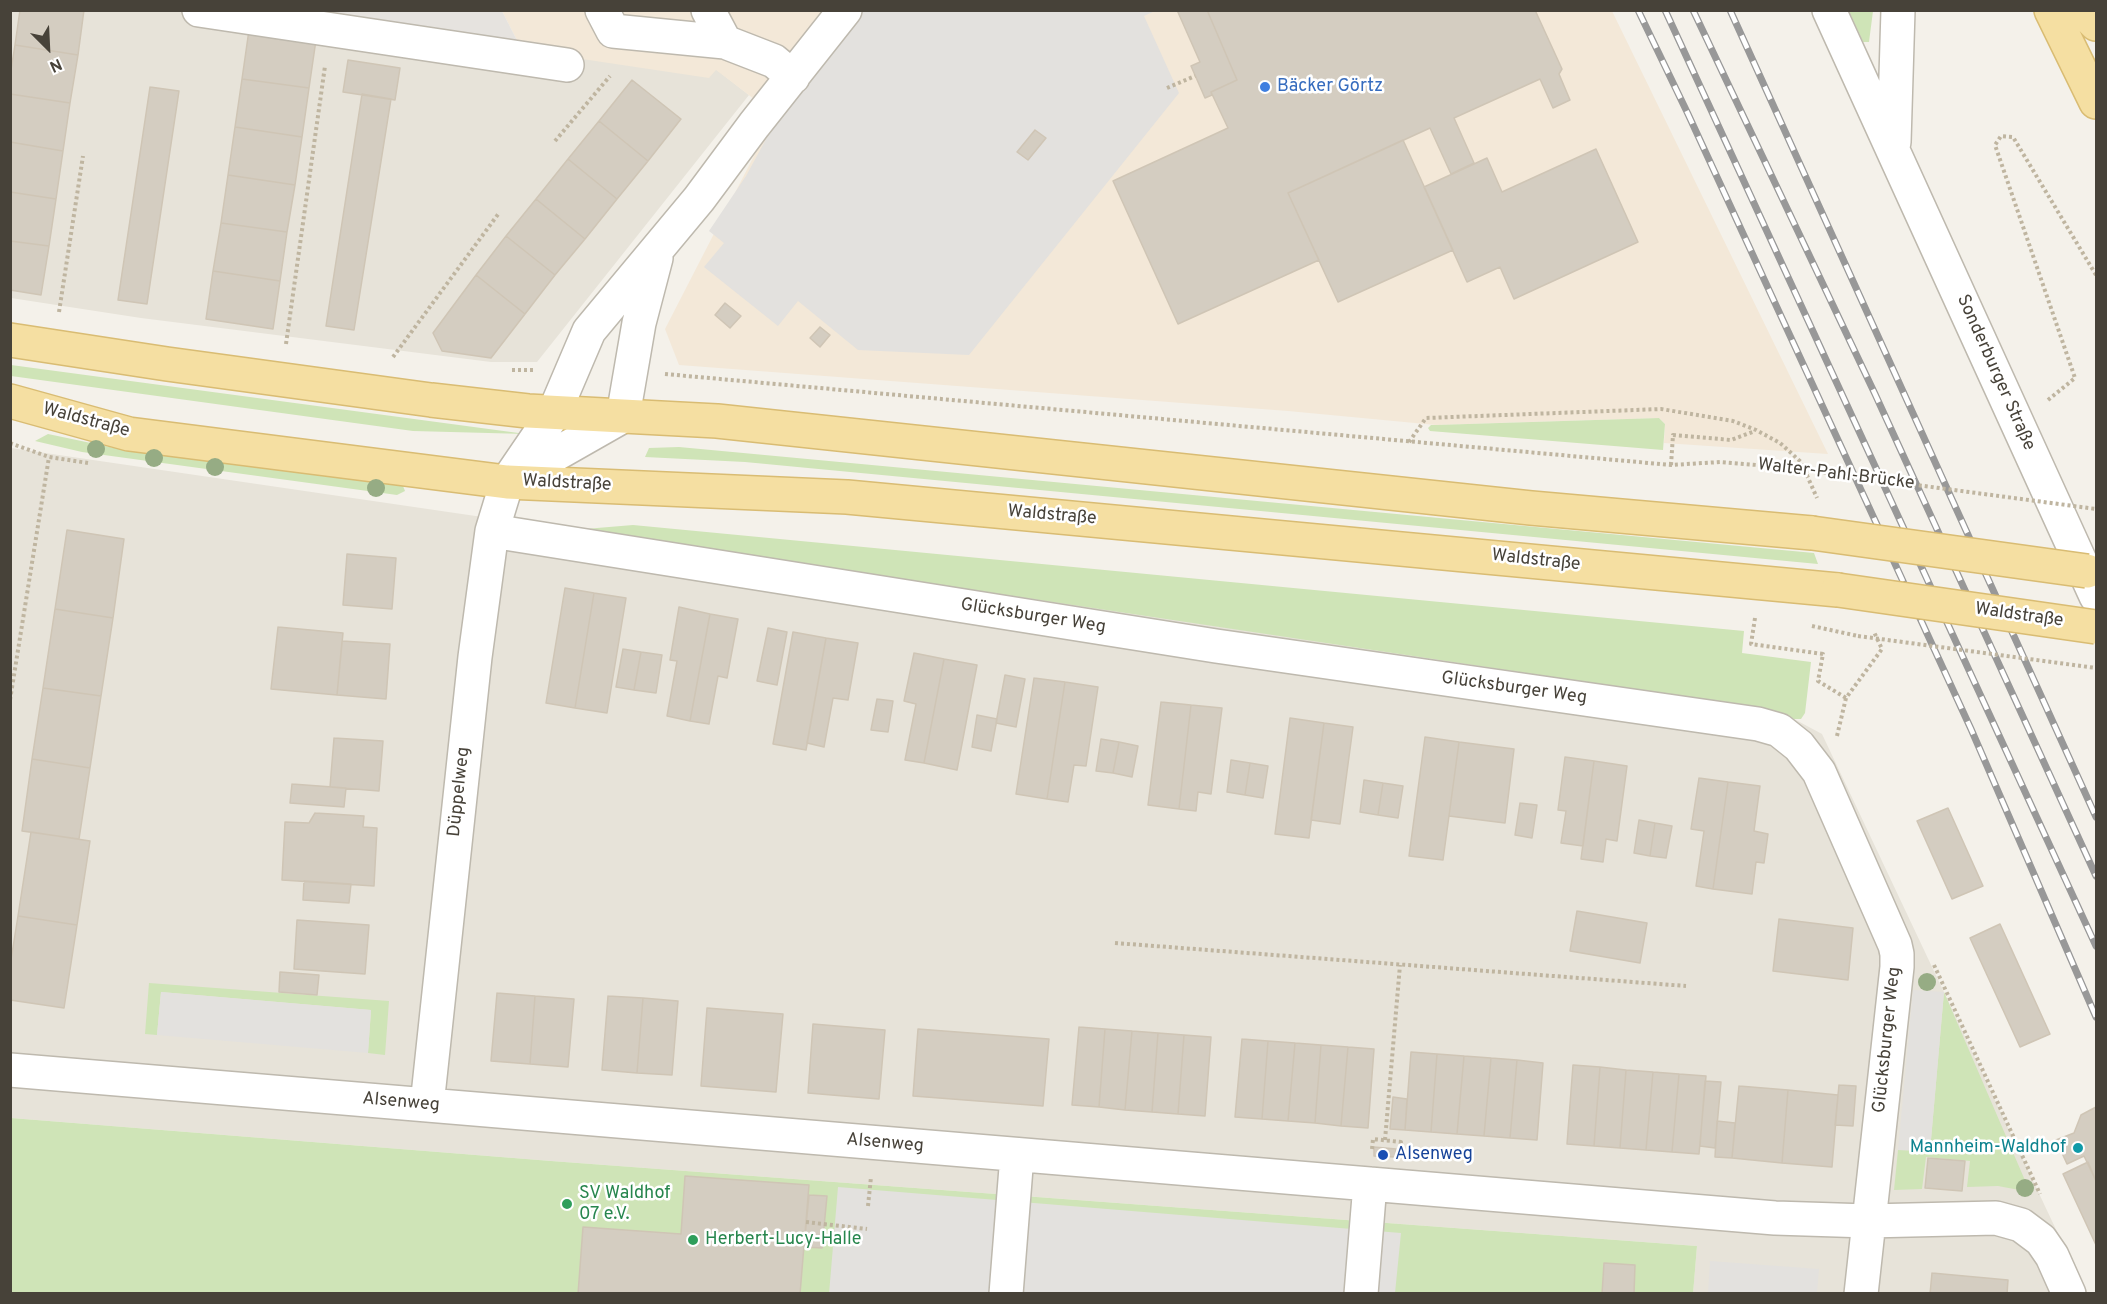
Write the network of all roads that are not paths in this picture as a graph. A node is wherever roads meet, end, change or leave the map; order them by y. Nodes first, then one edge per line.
1 (199, 10) edge
2 (602, 10) edge
3 (708, 10) edge
4 (1829, 10) edge
5 (1898, 10) edge
6 (2051, 10) edge
7 (2082, 10) edge
8 (831, 16) edge
9 (2097, 24) edge
10 (725, 42) junction
11 (567, 65) dead end
12 (793, 77) junction
13 (2097, 102) edge
14 (1894, 150) junction
15 (659, 248) junction
16 (10, 340) edge
17 (10, 401) edge
18 (554, 413) junction
19 (623, 416) junction
20 (507, 482) junction
21 (492, 531) junction
22 (2097, 572) edge
23 (2097, 596) edge
24 (2097, 627) edge
25 (10, 1070) edge
26 (427, 1105) junction
27 (1017, 1155) junction
28 (1370, 1184) junction
29 (1868, 1221) junction
30 (1006, 1293) edge
31 (1361, 1293) edge
32 (1861, 1293) edge
33 (2069, 1293) edge

1 - 11 street
2 - 10 street
3 - 10 street
4 - 14 street, Sonderburger Straße
5 - 14 street, Sonderburger Straße
6 - 13 main road
7 - 9 main road
8 - 12 street, Düppelweg
10 - 12 street
12 - 15 street, Düppelweg
14 - 23 street, Sonderburger Straße
15 - 18 street, Düppelweg
15 - 19 street
16 - 18 main road
17 - 20 main road, Waldstraße
18 - 19 main road
18 - 20 street, Düppelweg
19 - 20 street
19 - 22 main road, bridge
20 - 21 street, Düppelweg
20 - 24 main road, Waldstraße, bridge
21 - 26 street, Düppelweg
21 - 29 street, Glücksburger Weg
25 - 26 street, Alsenweg
26 - 27 street, Alsenweg
27 - 28 street, Alsenweg
27 - 30 street
28 - 29 street, Alsenweg
28 - 31 street
29 - 32 street, Glücksburger Weg
29 - 33 street

